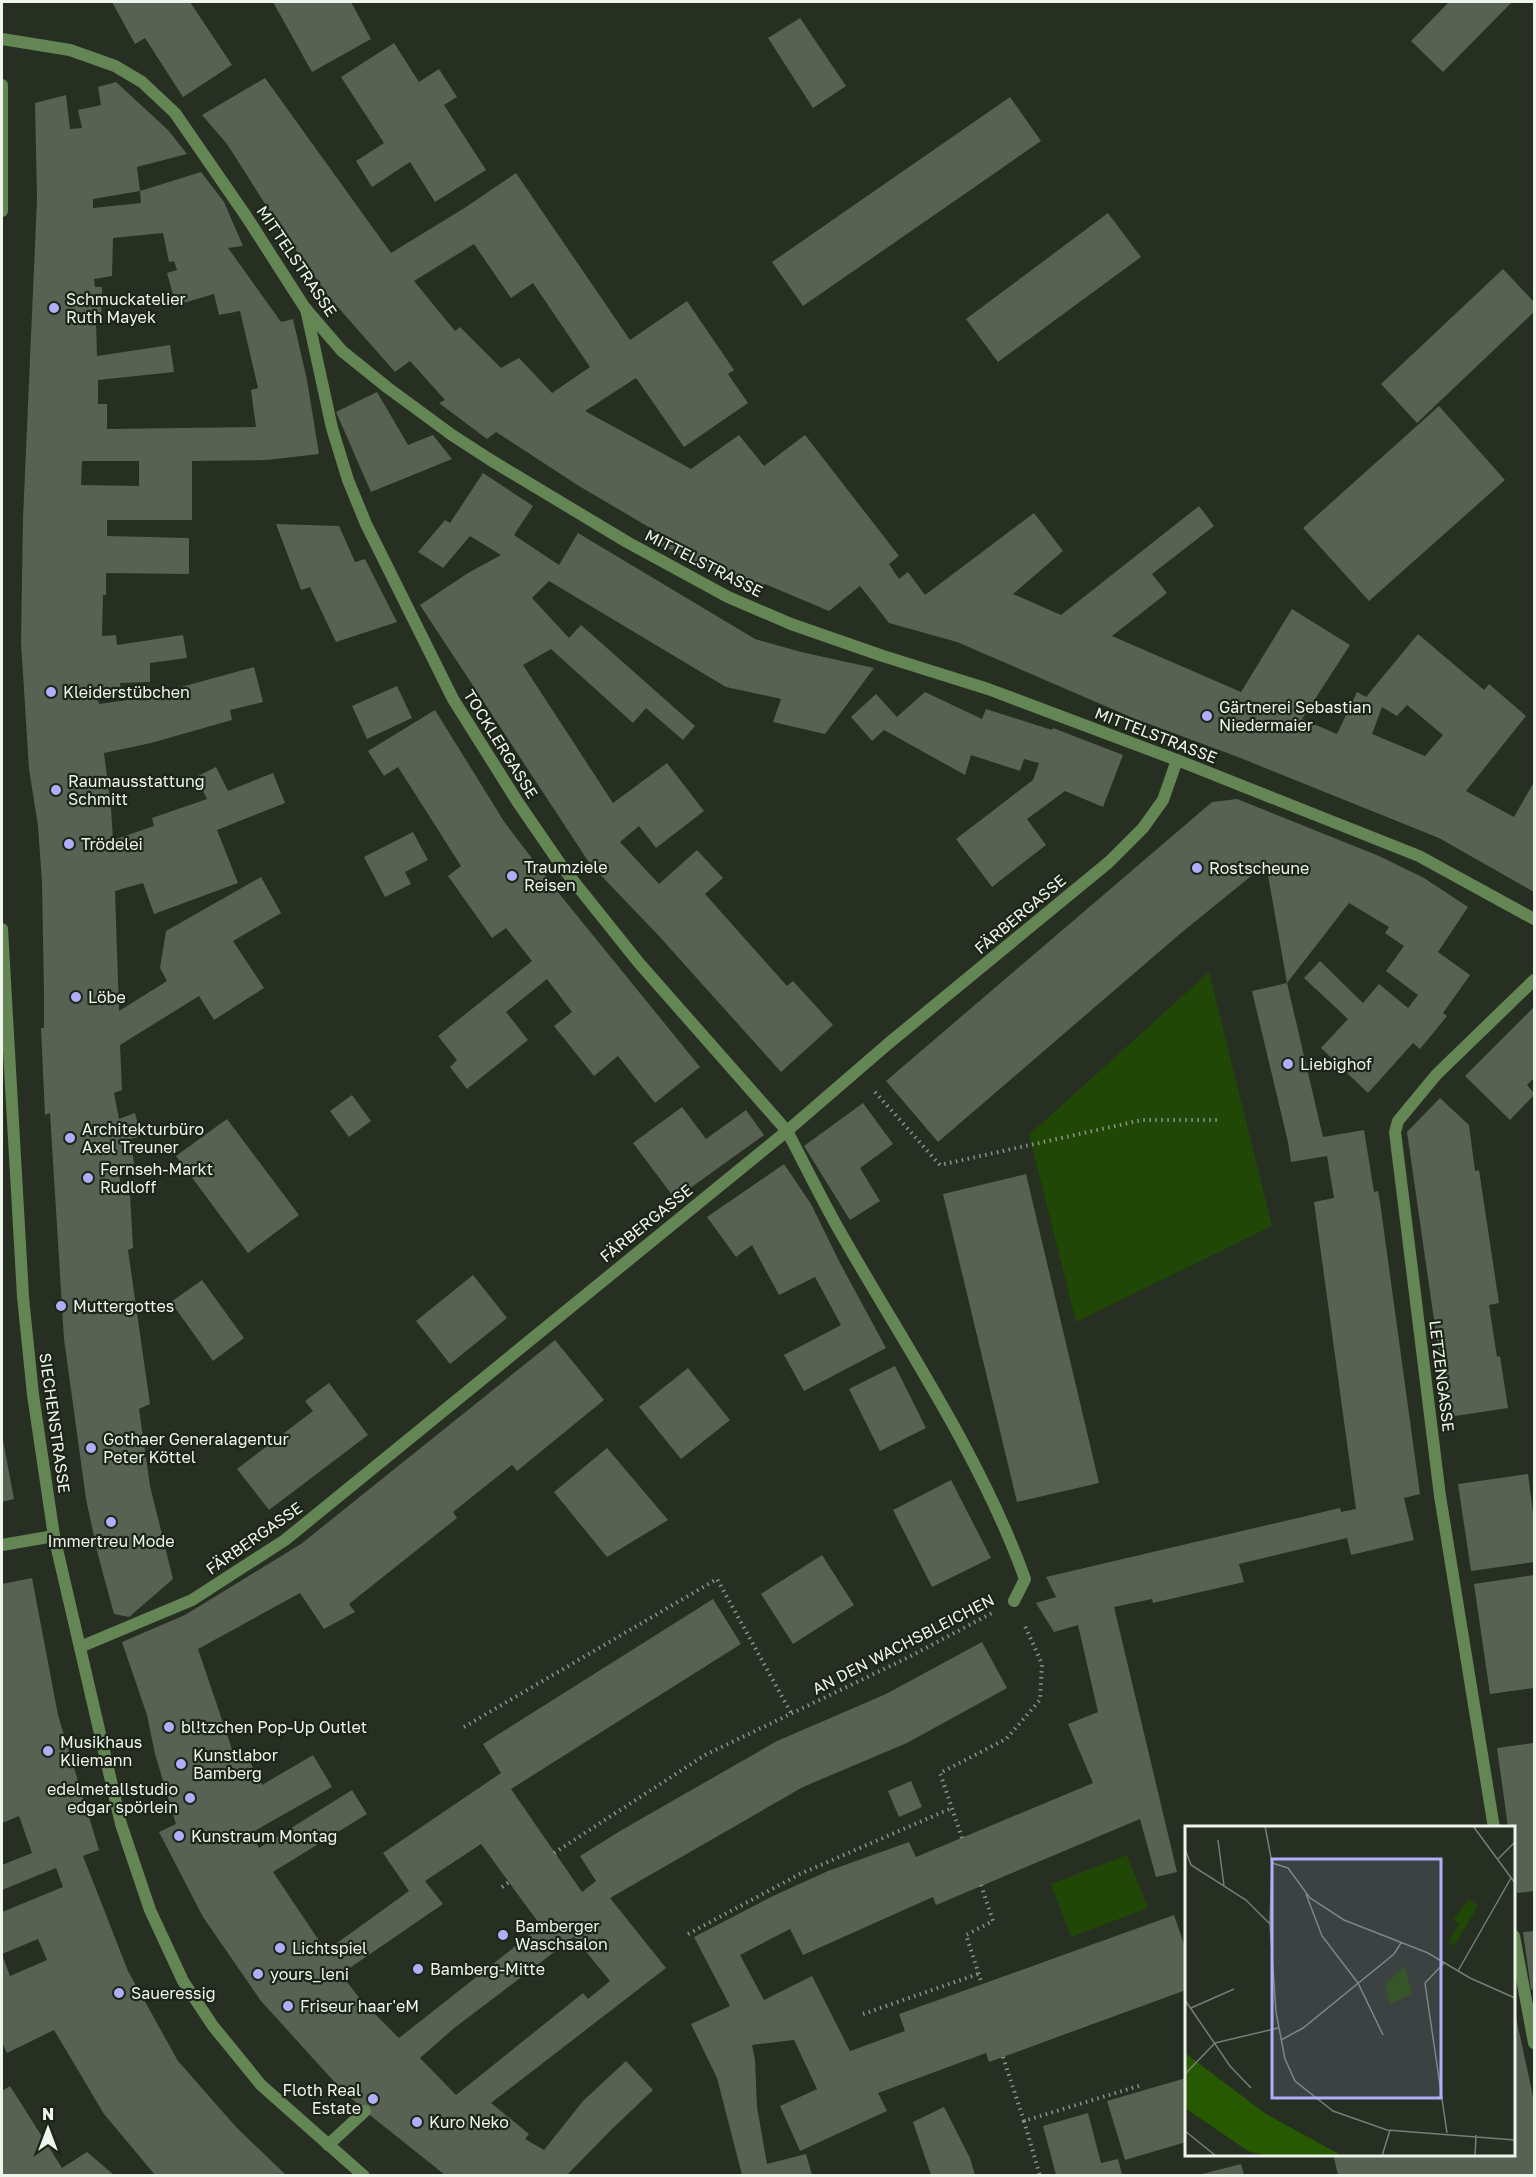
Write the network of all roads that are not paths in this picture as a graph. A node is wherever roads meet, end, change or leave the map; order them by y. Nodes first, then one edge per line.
1 (2, 39) edge
2 (2, 85) edge
3 (2, 211) edge
4 (305, 308) junction
5 (1177, 760) junction
6 (1534, 919) edge
7 (2, 929) edge
8 (1534, 981) edge
9 (787, 1131) junction
10 (54, 1536) junction
11 (2, 1545) edge
12 (1014, 1601) road end
13 (80, 1647) junction
14 (1494, 1826) edge
15 (1515, 1941) edge
16 (1534, 2043) edge
17 (365, 2111) dead end
18 (328, 2145) junction
19 (364, 2175) edge

1 - 4 street, MITTELSTRASSE
2 - 3 street
4 - 5 street, MITTELSTRASSE
4 - 9 street, TOCKLERGASSE
5 - 6 street, MITTELSTRASSE
5 - 9 street, FÄRBERGASSE
7 - 10 street, SIECHENSTRASSE
8 - 14 street, LETZENGASSE
9 - 12 street, TOCKLERGASSE
9 - 13 street, FÄRBERGASSE
10 - 11 street
10 - 13 street, SIECHENSTRASSE
13 - 18 street, SIECHENSTRASSE
15 - 16 street
17 - 18 street
18 - 19 street, SIECHENSTRASSE

